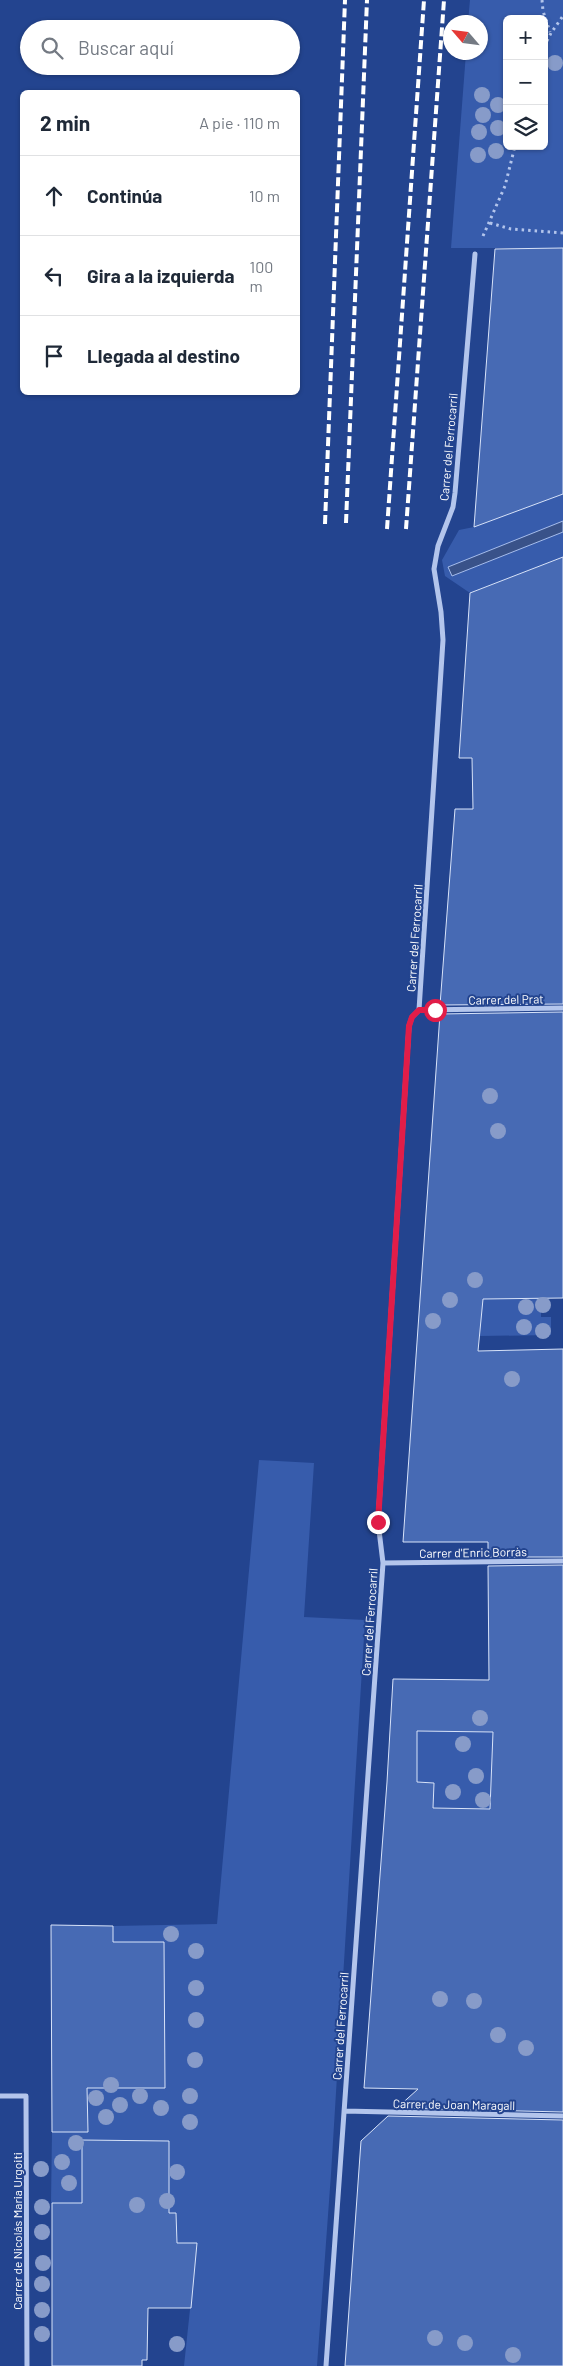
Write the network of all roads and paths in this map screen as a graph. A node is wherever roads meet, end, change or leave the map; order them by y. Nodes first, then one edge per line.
1 (542, 0) edge
2 (563, 16) edge
3 (551, 33) junction
4 (548, 39) edge
5 (514, 150) edge
6 (490, 223) junction
7 (563, 233) edge
8 (475, 254) joint
9 (563, 1008) edge
10 (419, 1010) junction
11 (563, 1561) edge
12 (383, 1563) junction
13 (0, 2096) edge
14 (344, 2111) junction
15 (563, 2116) edge
16 (27, 2366) edge
17 (326, 2366) edge

1 - 3 path
2 - 3 path
3 - 4 path
5 - 6 path
6 - 7 path
6 - 8 path
8 - 10 street, Carrer del Ferrocarril
9 - 10 street, Carrer del Prat
10 - 12 street, Carrer del Ferrocarril
11 - 12 street, Carrer d'Enric Borràs
12 - 14 street, Carrer del Ferrocarril
13 - 16 street, Carrer de Nicolás Maria Urgoiti
14 - 15 street, Carrer de Joan Maragall
14 - 17 street, Carrer del Ferrocarril

